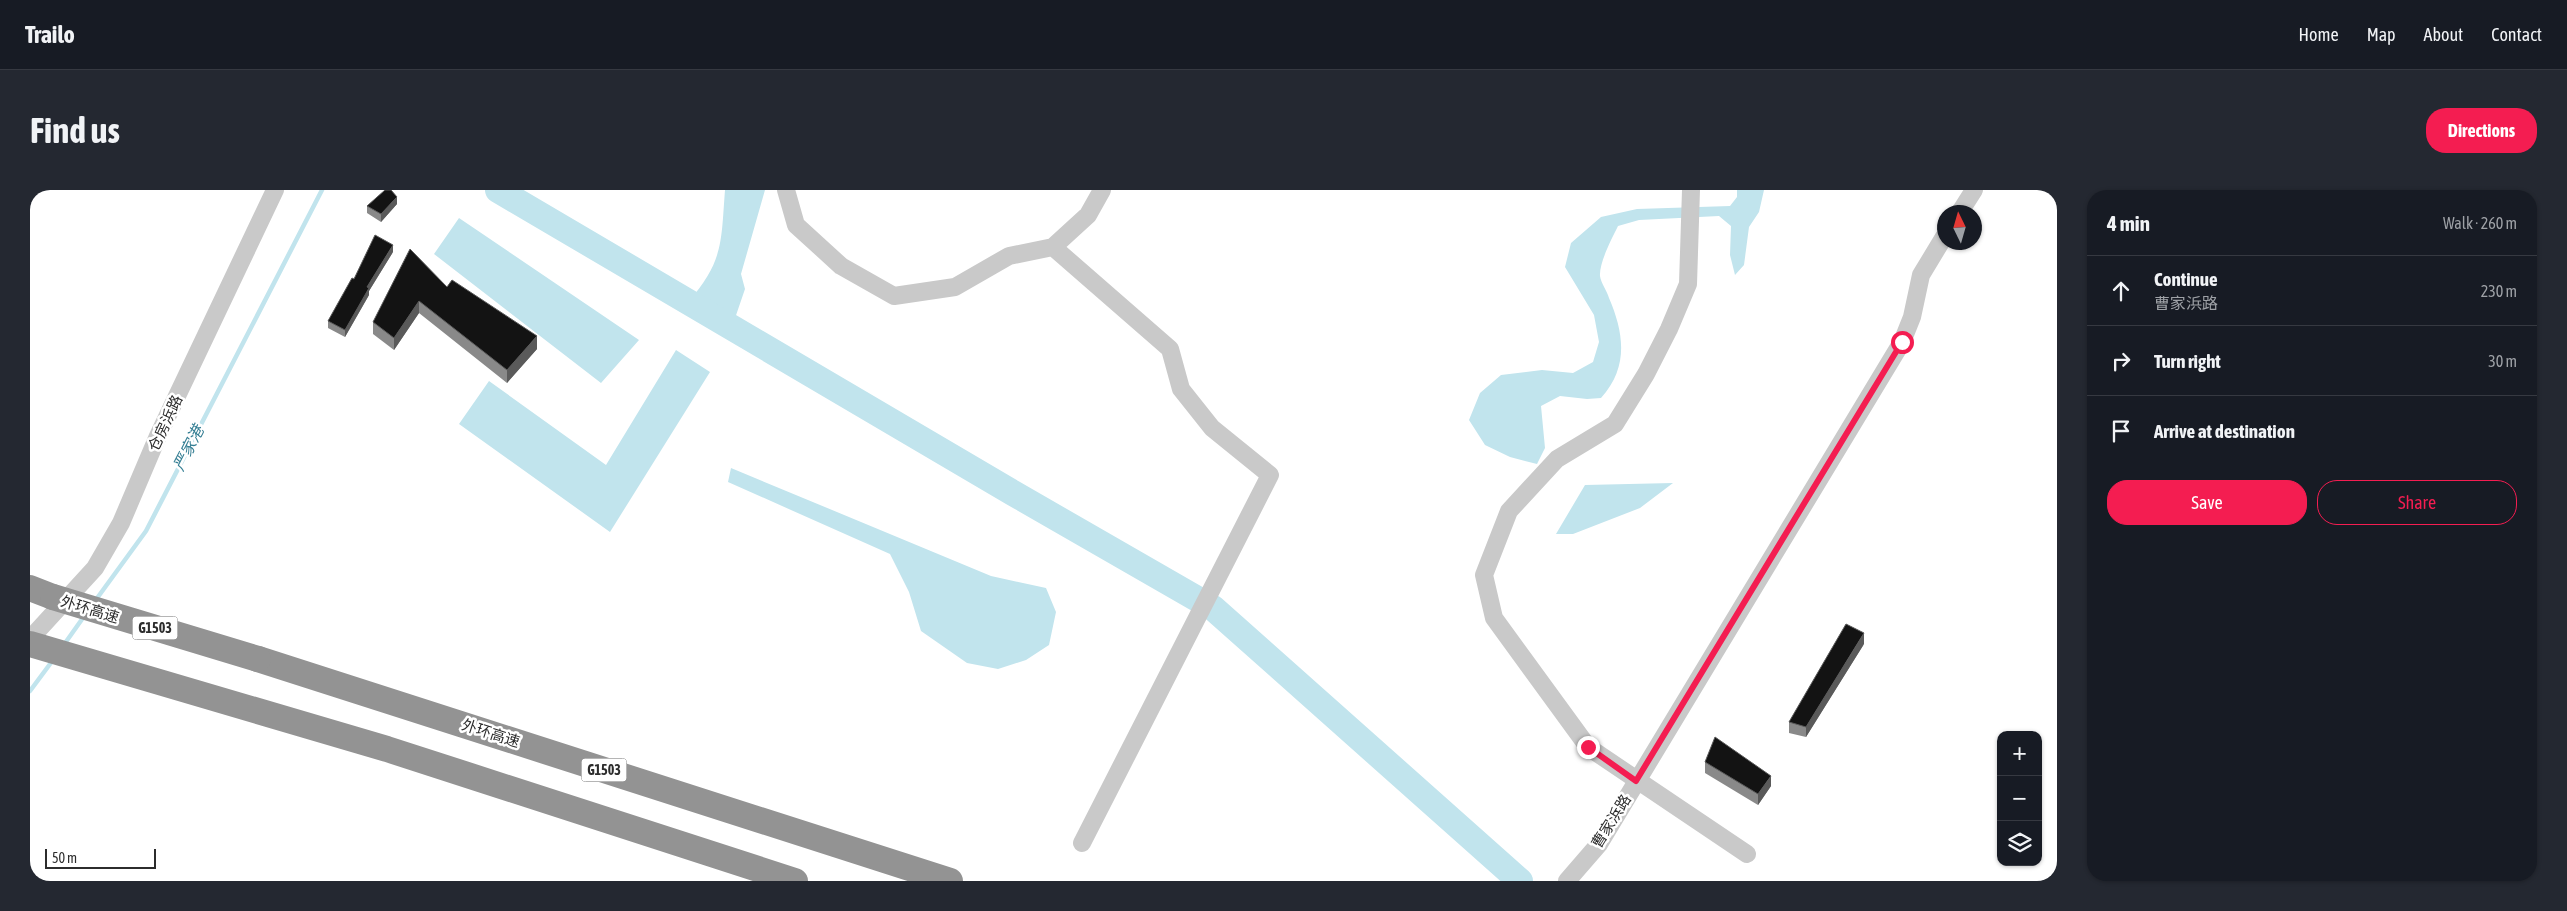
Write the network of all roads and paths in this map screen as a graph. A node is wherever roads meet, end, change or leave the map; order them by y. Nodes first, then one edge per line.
1 (275, 190) edge
2 (786, 190) edge
3 (1102, 190) edge
4 (1691, 190) edge
5 (1974, 190) edge
6 (1964, 205) edge
7 (1054, 247) junction
8 (1937, 248) edge
9 (38, 592) edge
10 (30, 639) edge
11 (30, 644) edge
12 (1636, 781) junction
13 (1082, 843) dead end
14 (1746, 854) dead end
15 (794, 881) edge
16 (950, 881) edge
17 (1567, 881) edge

1 - 10 street, 仓房浜路
2 - 7 street
3 - 7 street
4 - 12 street
5 - 6 street
7 - 13 street
8 - 12 street, 曹家浜路
9 - 16 highway, 外环高速 / G1503, bridge
11 - 15 highway
12 - 14 street
12 - 17 street, 曹家浜路

